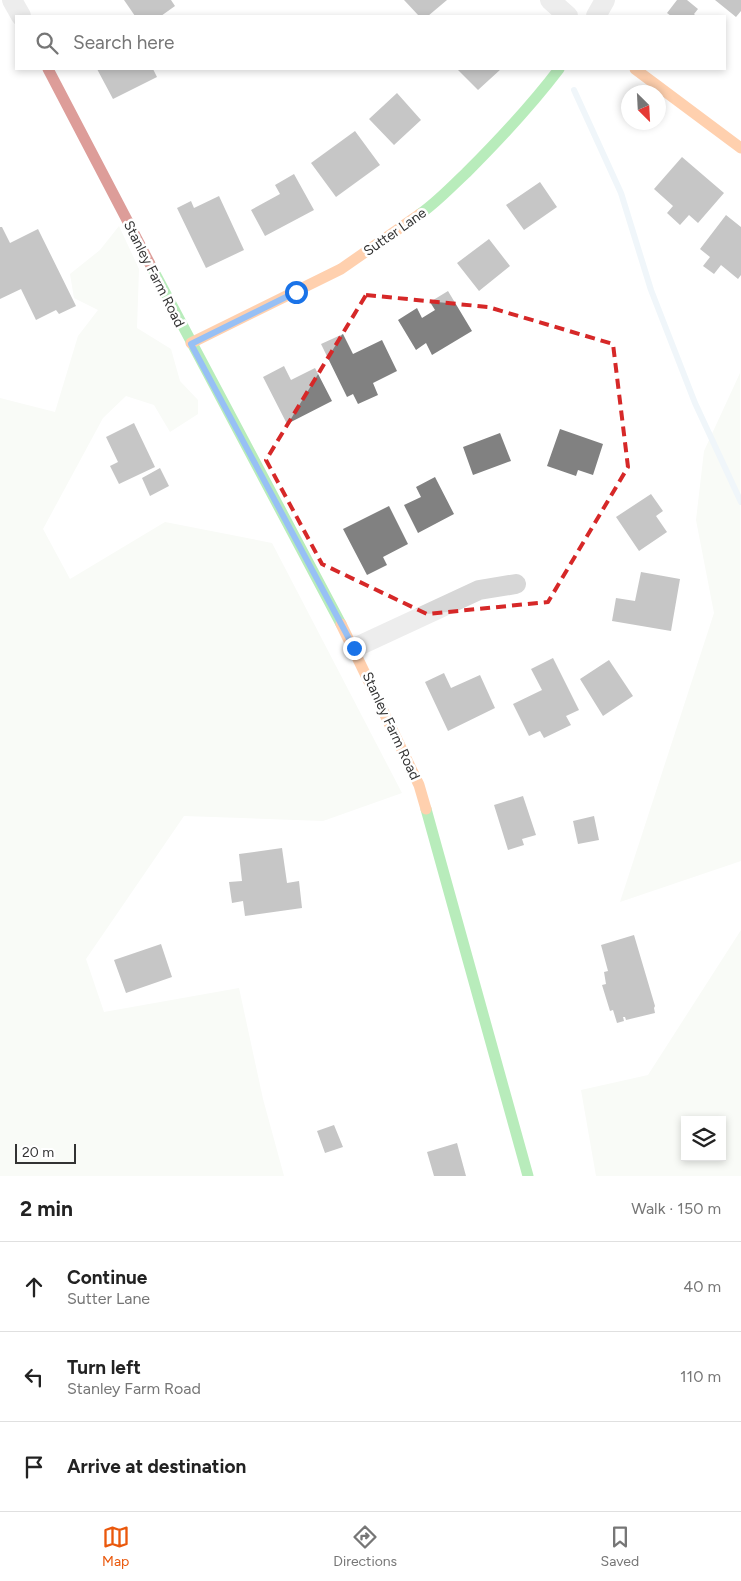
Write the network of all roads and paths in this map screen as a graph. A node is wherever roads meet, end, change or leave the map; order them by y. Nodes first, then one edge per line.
1 (12, 0) edge
2 (550, 0) edge
3 (605, 0) edge
4 (20, 15) edge
5 (567, 15) edge
6 (597, 15) edge
7 (49, 70) edge
8 (558, 70) edge
9 (636, 70) edge
10 (741, 148) edge
11 (191, 344) junction
12 (516, 584) dead end
13 (354, 648) junction
14 (528, 1176) edge

1 - 4 street
2 - 5 street
3 - 6 street
7 - 11 street, Stanley Farm Road
8 - 11 street, Sutter Lane
9 - 10 street
11 - 13 street, Stanley Farm Road
12 - 13 street
13 - 14 street, Stanley Farm Road

